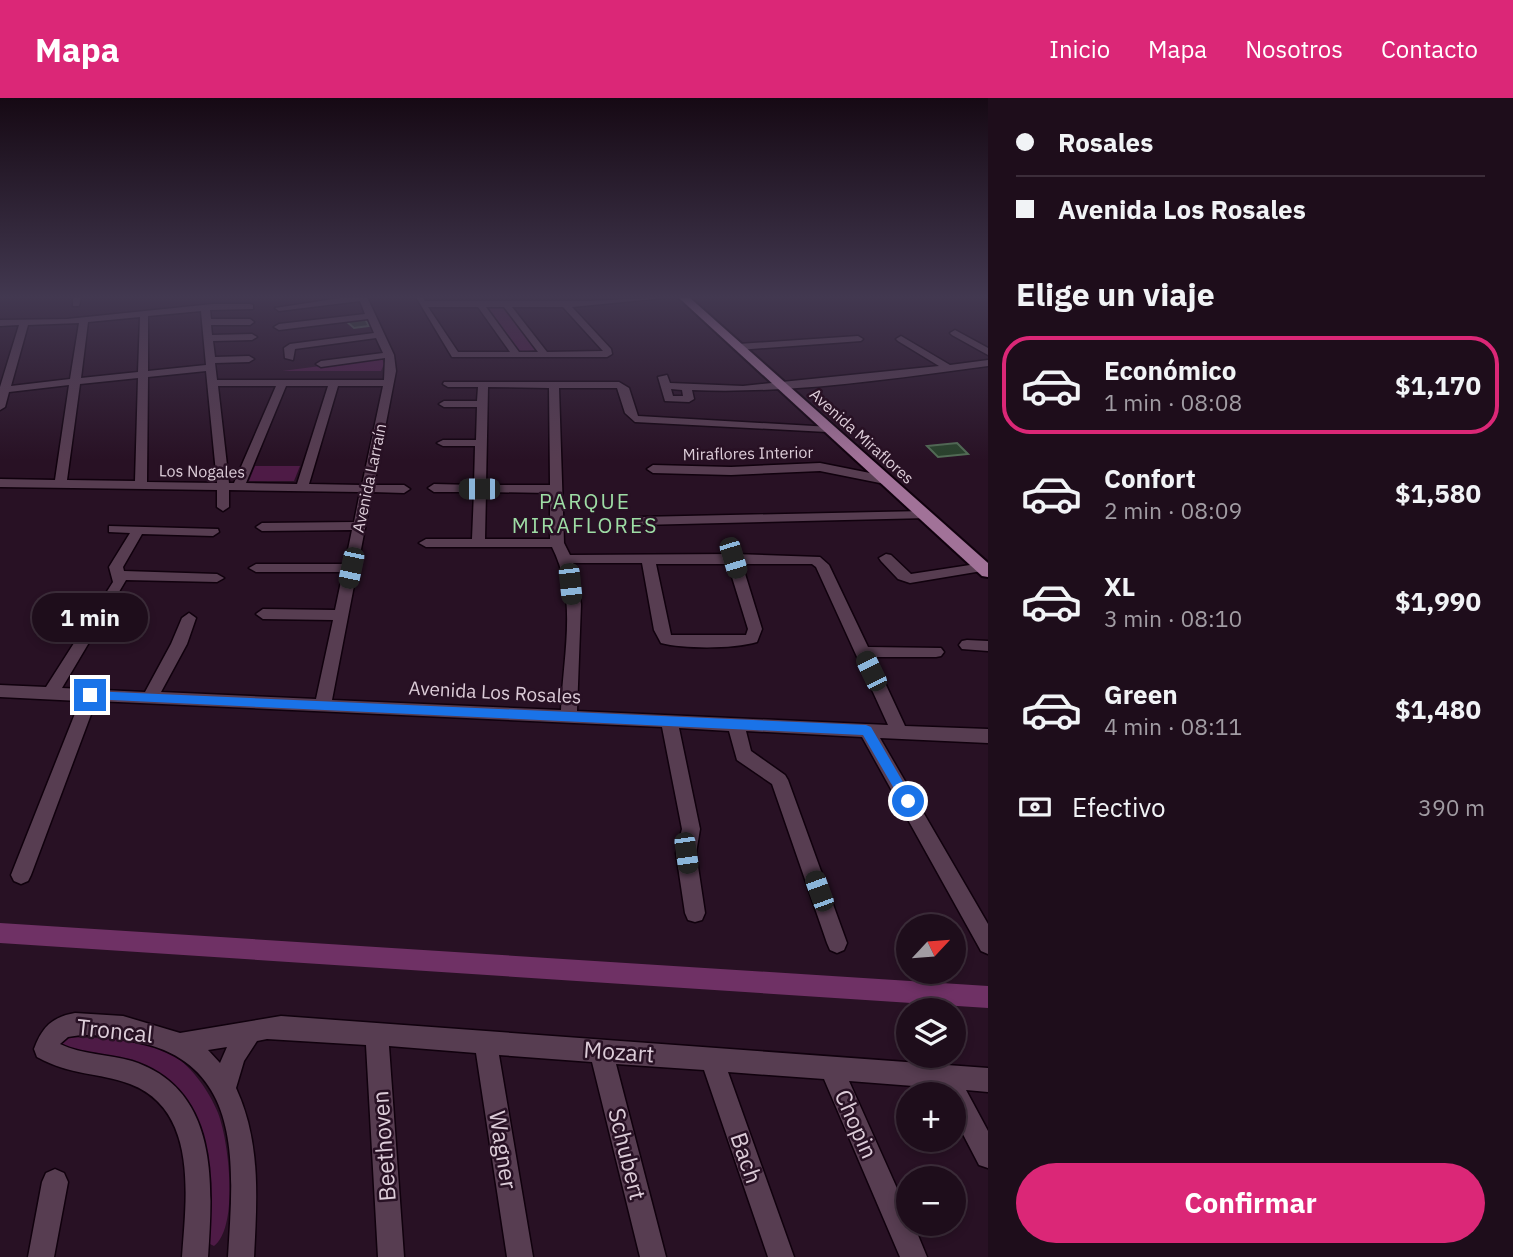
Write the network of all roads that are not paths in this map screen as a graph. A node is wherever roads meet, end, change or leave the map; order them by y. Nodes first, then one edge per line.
1 (15, 351) edge
2 (80, 351) edge
3 (145, 351) edge
4 (210, 351) edge
5 (289, 351) edge
6 (387, 351) edge
7 (453, 351) edge
8 (514, 351) edge
9 (542, 351) edge
10 (608, 351) edge
11 (742, 351) edge
12 (921, 351) edge
13 (389, 355) junction
14 (517, 355) junction
15 (545, 355) junction
16 (290, 358) dead end
17 (249, 359) dead end
18 (211, 363) junction
19 (988, 363) edge
20 (321, 364) dead end
21 (950, 369) junction
22 (145, 374) junction
23 (76, 382) junction
24 (664, 382) dead end
25 (213, 383) junction
26 (282, 383) junction
27 (334, 383) junction
28 (389, 383) junction
29 (448, 384) dead end
30 (483, 385) junction
31 (554, 385) junction
32 (779, 385) junction
33 (2, 390) edge
34 (444, 404) dead end
35 (482, 404) junction
36 (0, 407) edge
37 (827, 429) junction
38 (443, 443) dead end
39 (482, 443) junction
40 (653, 469) dead end
41 (886, 480) junction
42 (0, 483) edge
43 (60, 484) junction
44 (141, 486) junction
45 (223, 487) junction
46 (238, 488) junction
47 (434, 488) dead end
48 (301, 489) junction
49 (368, 489) junction
50 (404, 489) dead end
51 (479, 489) junction
52 (556, 489) junction
53 (223, 507) dead end
54 (924, 515) junction
55 (639, 521) dead end
56 (359, 526) junction
57 (262, 527) dead end
58 (114, 529) dead end
59 (138, 530) junction
60 (213, 532) dead end
61 (426, 543) dead end
62 (478, 543) junction
63 (557, 543) junction
64 (648, 558) junction
65 (733, 558) junction
66 (886, 558) dead end
67 (568, 559) junction
68 (256, 568) dead end
69 (351, 568) junction
70 (986, 569) edge
71 (120, 575) junction
72 (218, 578) dead end
73 (263, 614) dead end
74 (341, 615) junction
75 (189, 618) dead end
76 (967, 645) dead end
77 (988, 646) edge
78 (862, 652) junction
79 (936, 652) dead end
80 (0, 691) edge
81 (51, 693) junction
82 (90, 695) junction
83 (150, 698) junction
84 (323, 705) junction
85 (569, 716) junction
86 (669, 721) junction
87 (736, 724) junction
88 (866, 730) junction
89 (900, 732) junction
90 (988, 736) edge
91 (21, 876) dead end
92 (695, 913) dead end
93 (838, 943) dead end
94 (988, 944) edge
95 (250, 1031) junction
96 (377, 1034) junction
97 (486, 1043) junction
98 (180, 1044) junction
99 (601, 1051) junction
100 (712, 1059) junction
101 (831, 1068) junction
102 (945, 1076) junction
103 (988, 1080) edge
104 (224, 1088) junction
105 (988, 1156) edge
106 (55, 1182) dead end
107 (41, 1257) edge
108 (195, 1257) edge
109 (241, 1257) edge
110 (391, 1257) edge
111 (520, 1257) edge
112 (653, 1257) edge
113 (781, 1257) edge
114 (914, 1257) edge

1 - 33 street
2 - 23 street
3 - 22 street
4 - 18 street
5 - 16 street
6 - 13 street, Avenida Larraín
7 - 14 street
8 - 14 street
9 - 15 street
10 - 15 street
11 - 32 main road, Avenida Miraflores
12 - 21 street
13 - 20 street
13 - 28 street, Avenida Larraín
14 - 15 street
17 - 18 street
18 - 22 street
18 - 25 street
19 - 21 street
21 - 32 street
22 - 23 street
22 - 44 street
23 - 33 street
23 - 43 street
24 - 32 street
25 - 26 street
25 - 45 street
26 - 27 street
26 - 46 street
27 - 28 street
27 - 48 street
28 - 49 street, Avenida Larraín
29 - 30 street
30 - 31 street
30 - 35 street
31 - 37 street
31 - 52 street
32 - 37 main road, Avenida Miraflores
33 - 36 street
34 - 35 street
35 - 39 street
37 - 41 main road, Avenida Miraflores
38 - 39 street
39 - 51 street
40 - 41 street, Miraflores Interior
41 - 54 main road, Avenida Miraflores
42 - 43 street, Los Nogales
43 - 44 street, Los Nogales
44 - 45 street, Los Nogales
45 - 46 street, Los Nogales
45 - 53 street
46 - 48 street, Los Nogales
47 - 51 street
48 - 49 street, Los Nogales
49 - 50 street, Los Nogales
49 - 56 street, Avenida Larraín
51 - 52 street
51 - 62 street
52 - 63 street
54 - 55 street
54 - 70 main road, Avenida Miraflores
56 - 57 street
56 - 69 street, Avenida Larraín
58 - 59 street
59 - 60 street
59 - 71 street
61 - 62 street
62 - 63 street
63 - 67 street
64 - 65 street
64 - 65 street
64 - 67 street
65 - 78 street
66 - 70 street
67 - 85 street
68 - 69 street
69 - 74 street, Avenida Larraín
71 - 72 street
71 - 81 street
73 - 74 street
74 - 84 street, Avenida Larraín
75 - 83 street
76 - 77 street
78 - 79 street
78 - 89 street
80 - 81 street, Avenida Los Rosales
81 - 82 street, Avenida Los Rosales
82 - 83 street, Avenida Los Rosales
82 - 91 street
83 - 84 street, Avenida Los Rosales
84 - 85 street, Avenida Los Rosales
85 - 86 street, Avenida Los Rosales
86 - 87 street, Avenida Los Rosales
86 - 92 street
87 - 88 street, Avenida Los Rosales
87 - 93 street
88 - 89 street, Avenida Los Rosales
88 - 94 street
89 - 90 street, Avenida Los Rosales
95 - 96 street, Mozart
95 - 98 street, Mozart
95 - 104 street
96 - 97 street, Mozart
96 - 110 street, Beethoven
97 - 99 street, Mozart
97 - 111 street, Wagner
98 - 104 street, Troncal
98 - 108 street, Troncal
99 - 100 street, Mozart
99 - 112 street, Schubert
100 - 101 street, Mozart
100 - 113 street, Bach
101 - 102 street, Mozart
101 - 114 street, Chopin
102 - 103 street, Mozart
102 - 105 street
104 - 109 street, Troncal
106 - 107 street

